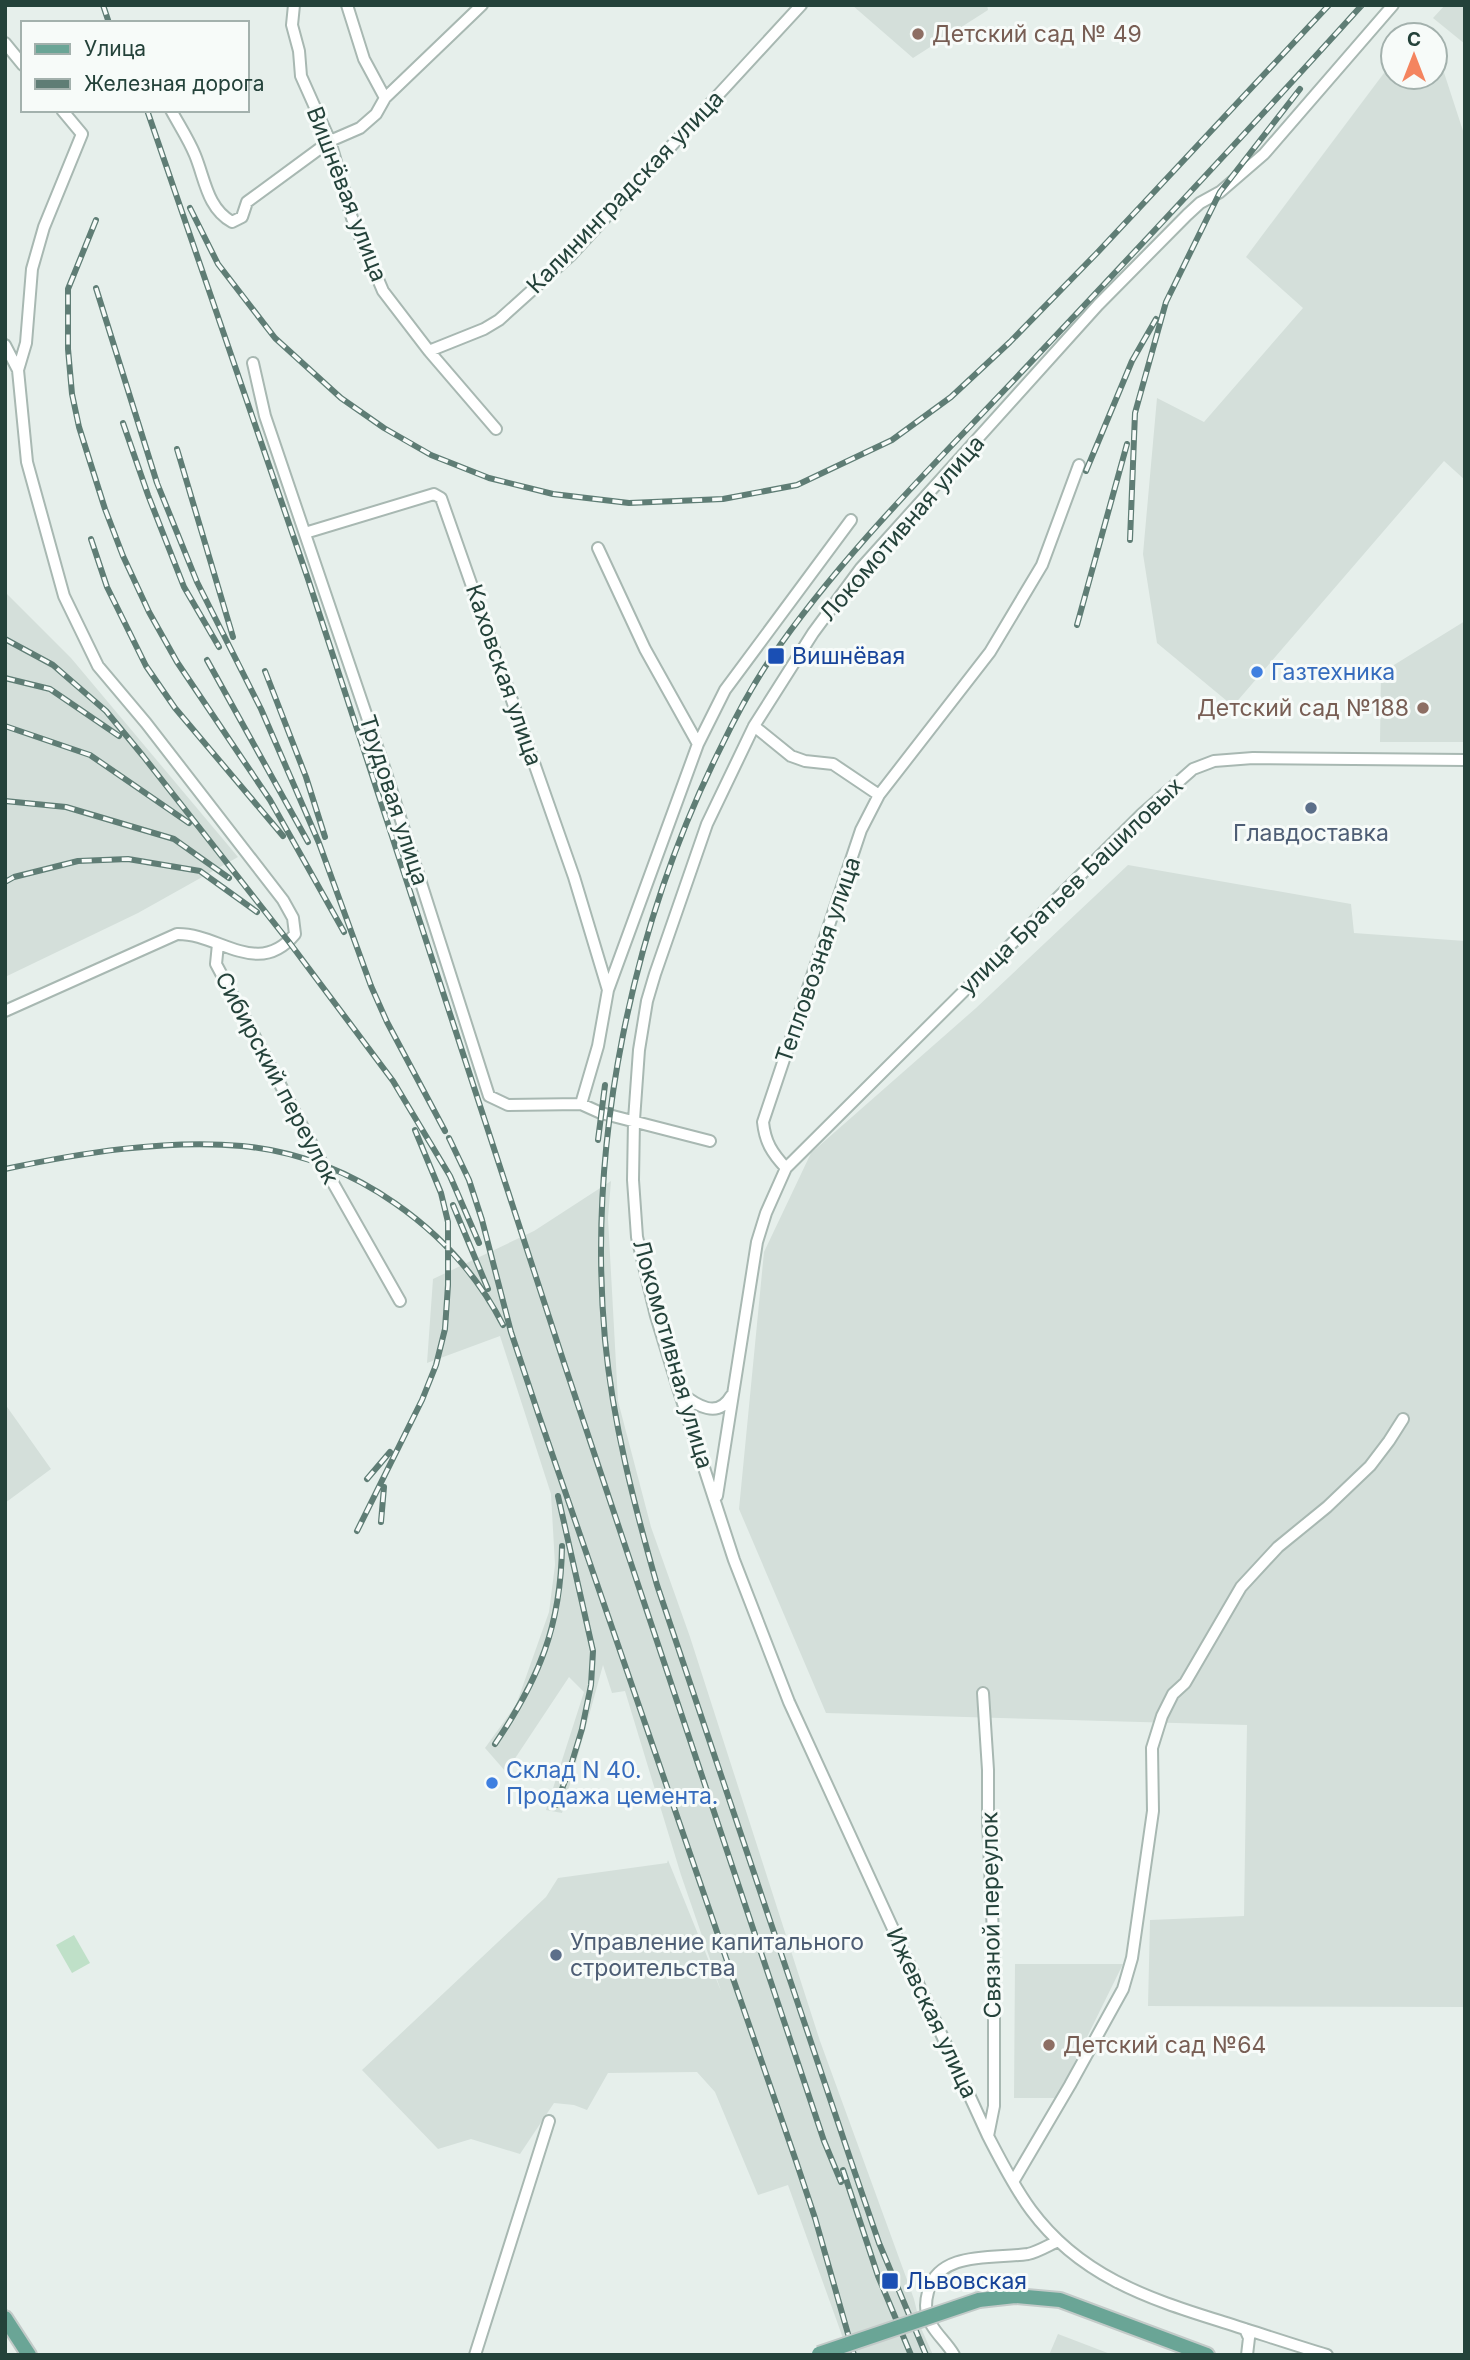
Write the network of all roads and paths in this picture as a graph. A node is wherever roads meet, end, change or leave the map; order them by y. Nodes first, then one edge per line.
1 (294, 5) edge
2 (347, 5) edge
3 (482, 5) edge
4 (801, 5) edge
5 (1393, 5) edge
6 (5, 43) edge
7 (21, 63) edge
8 (385, 98) junction
9 (64, 112) edge
10 (172, 112) edge
11 (330, 141) junction
12 (5, 345) edge
13 (429, 351) junction
14 (253, 363) dead end
15 (18, 370) junction
16 (496, 429) dead end
17 (1079, 465) dead end
18 (851, 520) dead end
19 (305, 533) junction
20 (598, 548) dead end
21 (754, 726) junction
22 (698, 744) junction
23 (1465, 760) edge
24 (879, 795) junction
25 (218, 944) junction
26 (608, 990) junction
27 (5, 1011) edge
28 (581, 1104) junction
29 (634, 1120) junction
30 (710, 1141) dead end
31 (786, 1168) junction
32 (400, 1301) dead end
33 (679, 1391) junction
34 (731, 1396) junction
35 (1403, 1419) dead end
36 (716, 1500) junction
37 (983, 1693) dead end
38 (549, 2121) dead end
39 (988, 2136) junction
40 (1013, 2182) junction
41 (1058, 2241) junction
42 (5, 2318) edge
43 (1245, 2329) junction
44 (29, 2355) edge
45 (475, 2355) edge
46 (818, 2355) edge
47 (954, 2355) edge
48 (1207, 2355) edge
49 (1247, 2355) edge
50 (1327, 2355) edge

1 - 11 street, Вишнёвая улица
2 - 8 street
3 - 8 street
4 - 13 street, Калининградская улица
5 - 21 street, Локомотивная улица
6 - 7 street
8 - 11 street
9 - 15 street
10 - 11 street
11 - 13 street, Вишнёвая улица
12 - 15 street
13 - 16 street, Вишнёвая улица
14 - 19 street, Трудовая улица
15 - 25 street
17 - 24 street, Тепловозная улица
18 - 22 street
19 - 26 street, Каховская улица
19 - 28 street, Трудовая улица
20 - 22 street
21 - 24 street
21 - 29 street, Локомотивная улица
22 - 26 street
23 - 31 street, улица Братьев Башиловых
24 - 31 street, Тепловозная улица
25 - 27 street, Сибирский переулок
25 - 32 street, Сибирский переулок
26 - 28 street
28 - 29 street, Трудовая улица
29 - 30 street, Трудовая улица
29 - 33 street, Локомотивная улица
31 - 34 street
33 - 34 street
33 - 36 street, Локомотивная улица
34 - 36 street
35 - 40 street
36 - 39 street, Ижевская улица
37 - 39 street, Связной переулок
38 - 45 street
39 - 40 street, Ижевская улица
40 - 41 street, Ижевская улица
41 - 43 street, Ижевская улица
41 - 47 street
42 - 44 main road
43 - 49 street
43 - 50 street, Ижевская улица
46 - 48 main road, bridge

